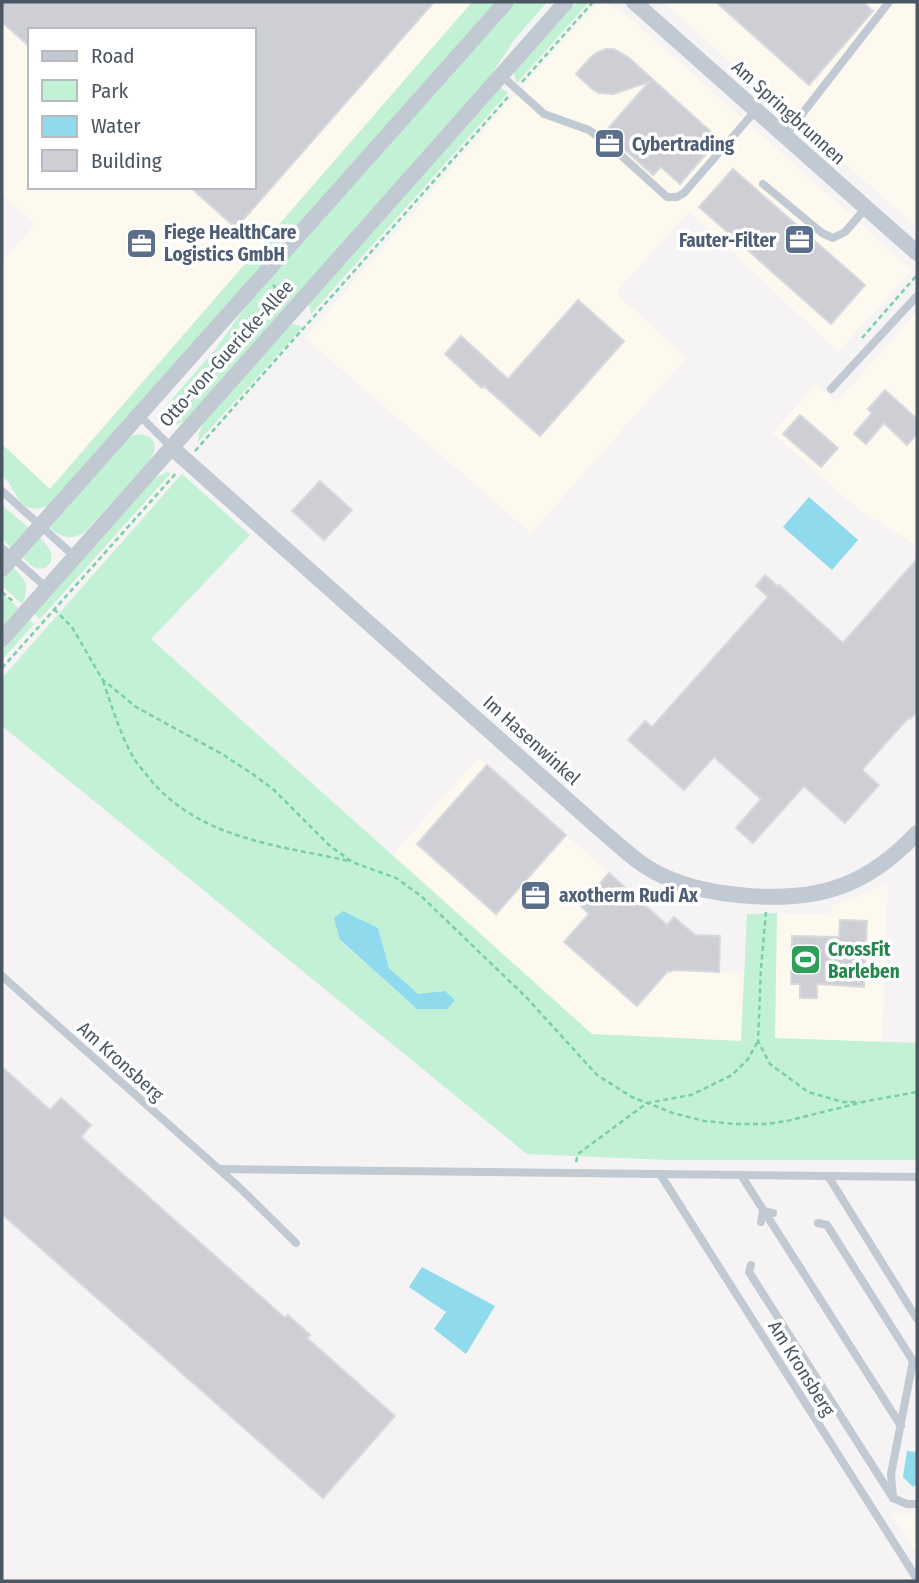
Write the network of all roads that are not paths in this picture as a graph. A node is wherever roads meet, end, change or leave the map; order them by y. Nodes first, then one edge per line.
1 (506, 2) edge
2 (566, 2) edge
3 (634, 2) edge
4 (889, 2) edge
5 (501, 75) junction
6 (757, 110) junction
7 (785, 136) junction
8 (763, 184) dead end
9 (866, 208) junction
10 (917, 253) edge
11 (917, 296) edge
12 (831, 389) dead end
13 (139, 415) junction
14 (171, 447) junction
15 (2, 491) edge
16 (40, 525) junction
17 (74, 556) junction
18 (5, 558) edge
19 (47, 588) junction
20 (2, 639) edge
21 (917, 833) edge
22 (2, 976) edge
23 (219, 1169) junction
24 (660, 1174) junction
25 (741, 1175) junction
26 (828, 1176) junction
27 (917, 1177) edge
28 (763, 1211) junction
29 (773, 1213) dead end
30 (761, 1222) dead end
31 (818, 1223) dead end
32 (296, 1243) dead end
33 (751, 1265) dead end
34 (917, 1319) edge
35 (901, 1426) junction
36 (893, 1498) junction
37 (917, 1504) edge
38 (917, 1579) edge

1 - 13 street, Otto-von-Guericke-Allee
2 - 5 street, Otto-von-Guericke-Allee
3 - 6 street, Am Springbrunnen
4 - 7 lane
5 - 6 lane
5 - 14 street, Otto-von-Guericke-Allee
6 - 7 street, Am Springbrunnen
7 - 9 street, Am Springbrunnen
8 - 9 lane
9 - 10 street, Am Springbrunnen
11 - 12 lane
13 - 14 lane
13 - 16 street, Otto-von-Guericke-Allee
14 - 17 street, Otto-von-Guericke-Allee
14 - 21 street, Im Hasenwinkel
15 - 16 lane
16 - 17 lane
16 - 18 street, Otto-von-Guericke-Allee
17 - 19 street, Otto-von-Guericke-Allee
18 - 19 lane
19 - 20 street, Otto-von-Guericke-Allee
22 - 23 lane, Am Kronsberg
23 - 24 lane
23 - 32 lane, Am Kronsberg
24 - 25 lane
24 - 38 lane, Am Kronsberg
25 - 26 lane
25 - 28 lane
26 - 27 lane
26 - 34 lane
28 - 29 lane
28 - 30 lane
28 - 35 lane
31 - 35 lane
33 - 36 lane
35 - 36 lane
36 - 37 lane

